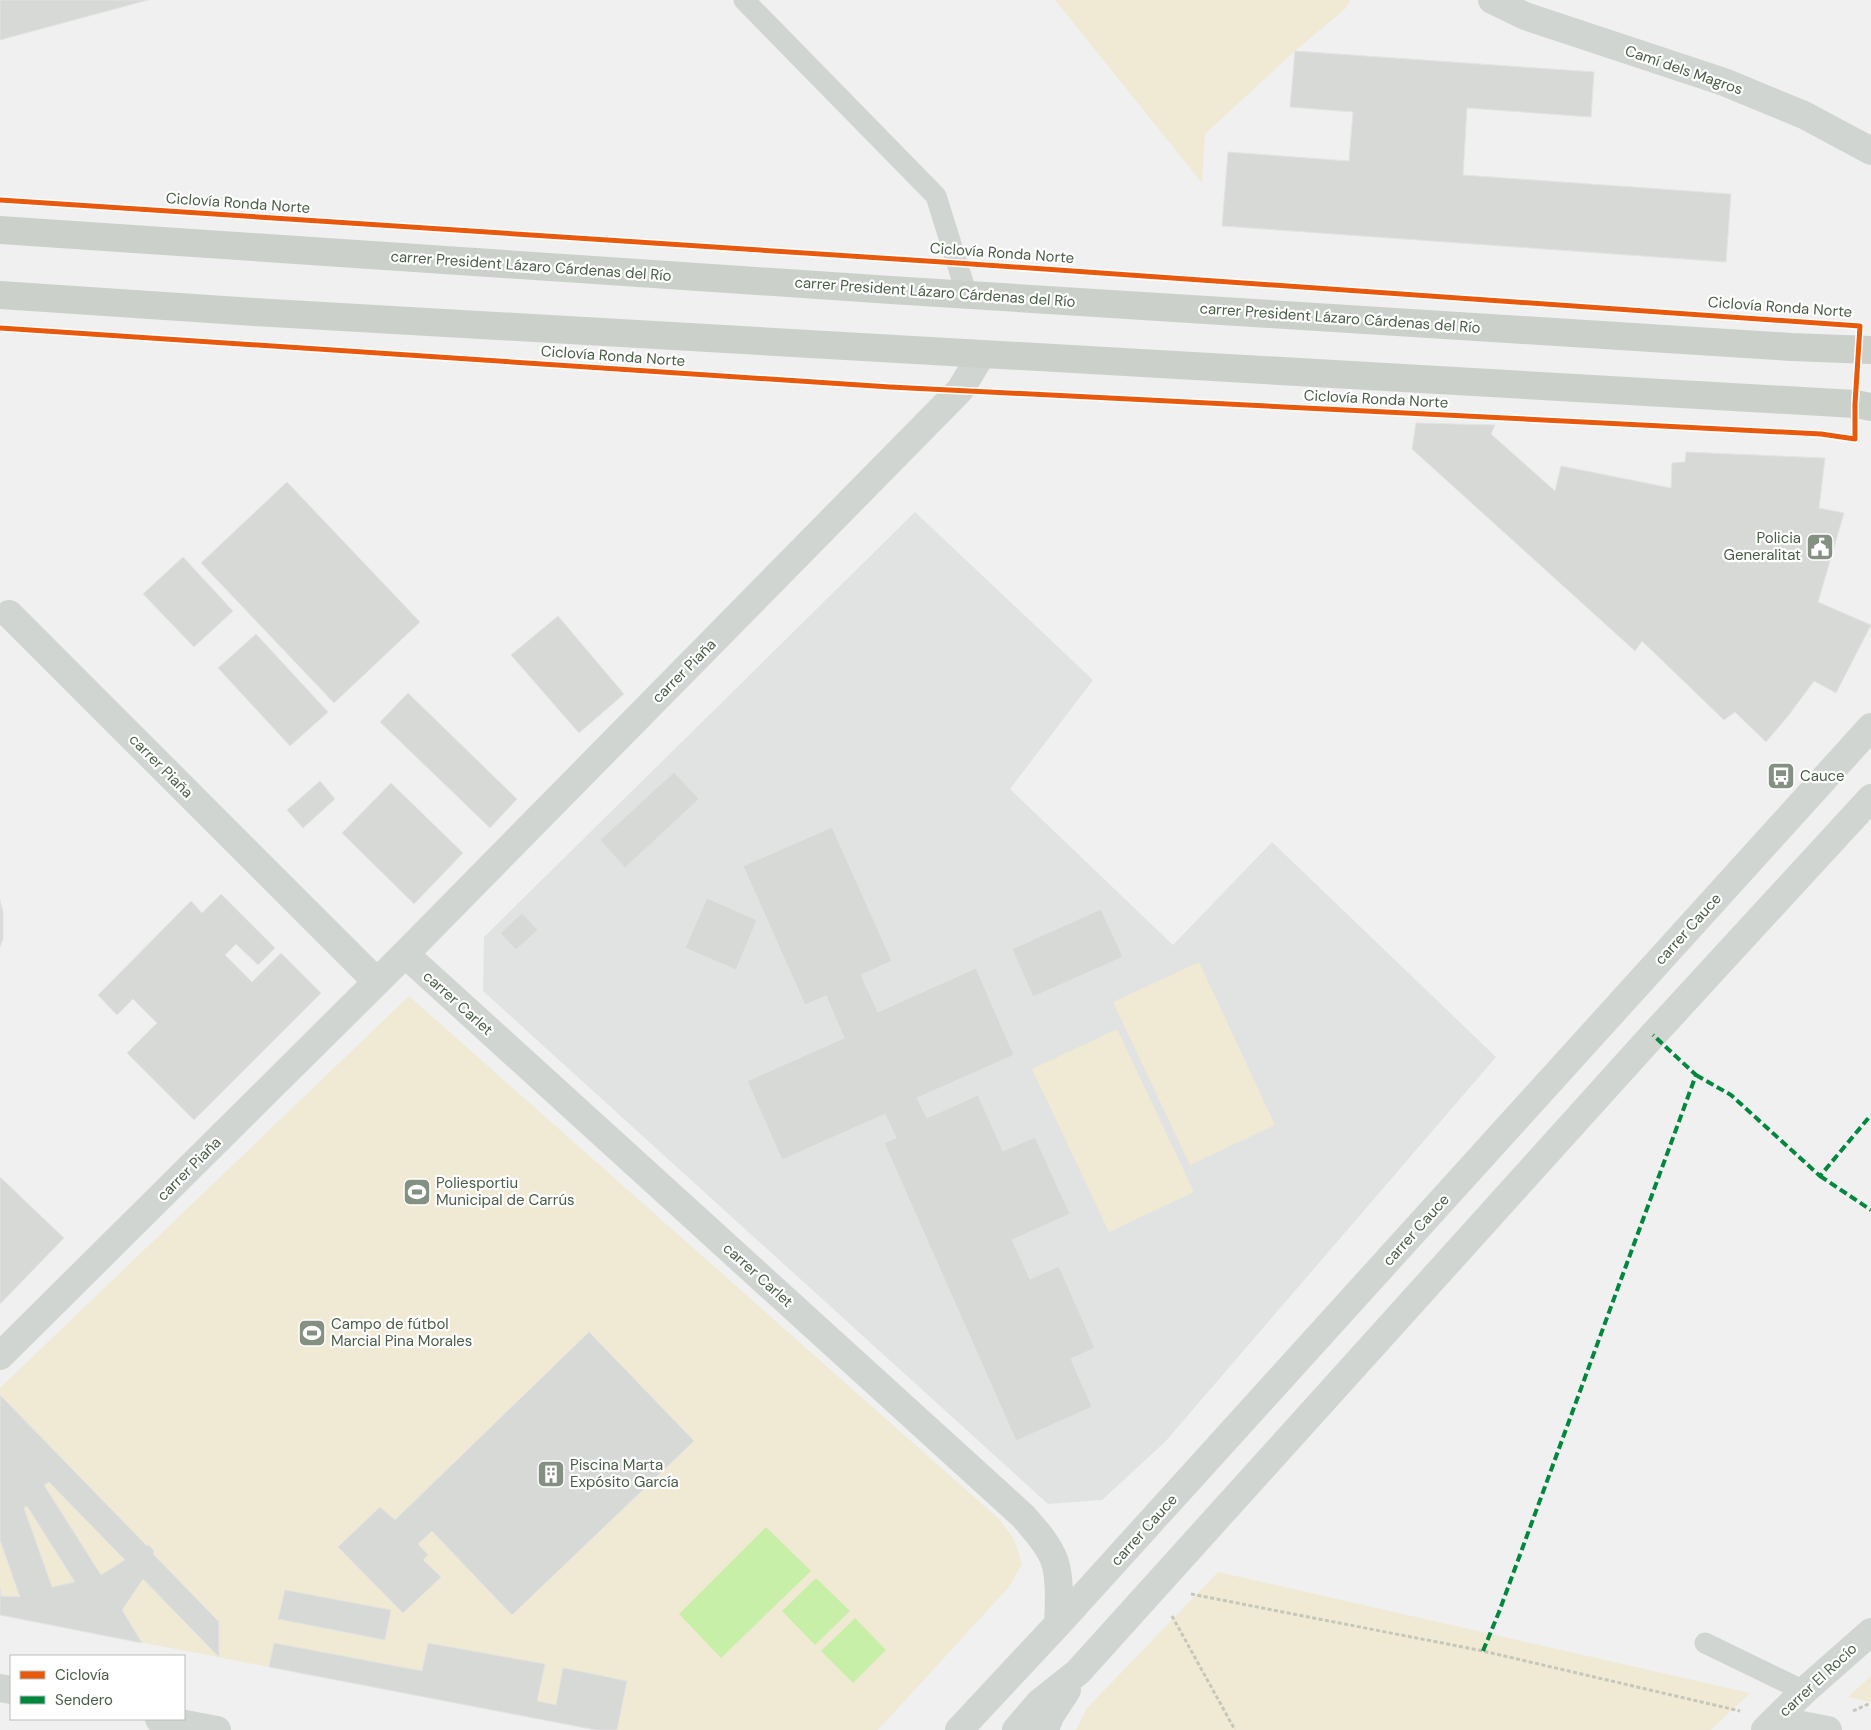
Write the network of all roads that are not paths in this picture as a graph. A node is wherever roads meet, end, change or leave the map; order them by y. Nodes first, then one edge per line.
1 (744, 0) edge
2 (1492, 0) edge
3 (1871, 152) edge
4 (0, 230) edge
5 (0, 295) edge
6 (967, 295) junction
7 (1871, 350) edge
8 (982, 354) junction
9 (1871, 407) edge
10 (9, 614) dead end
11 (1871, 727) edge
12 (1871, 798) edge
13 (405, 954) junction
14 (377, 982) junction
15 (0, 1356) edge
16 (1058, 1624) junction
17 (1871, 1632) edge
18 (1705, 1643) dead end
19 (1078, 1672) junction
20 (1804, 1691) junction
21 (164, 1720) edge
22 (1770, 1725) edge
23 (217, 1730) edge
24 (959, 1730) edge
25 (1016, 1730) edge
26 (1045, 1730) edge
27 (1828, 1730) edge

1 - 6 lane
2 - 3 street, Camí dels Magros
4 - 6 main road, carrer President Lázaro Cárdenas del Río
5 - 8 main road
6 - 7 main road, carrer President Lázaro Cárdenas del Río
8 - 9 main road
8 - 13 street, carrer Piaña
10 - 14 street, carrer Piaña
11 - 16 street, carrer Cauce
12 - 19 street
13 - 14 street, carrer Piaña
13 - 16 street, carrer Carlet
14 - 15 street, carrer Piaña
16 - 24 street, carrer Cauce
17 - 20 street, carrer El Rocío
18 - 20 lane
19 - 25 street
19 - 26 street
20 - 22 street, carrer El Rocío
21 - 23 street
22 - 27 street

